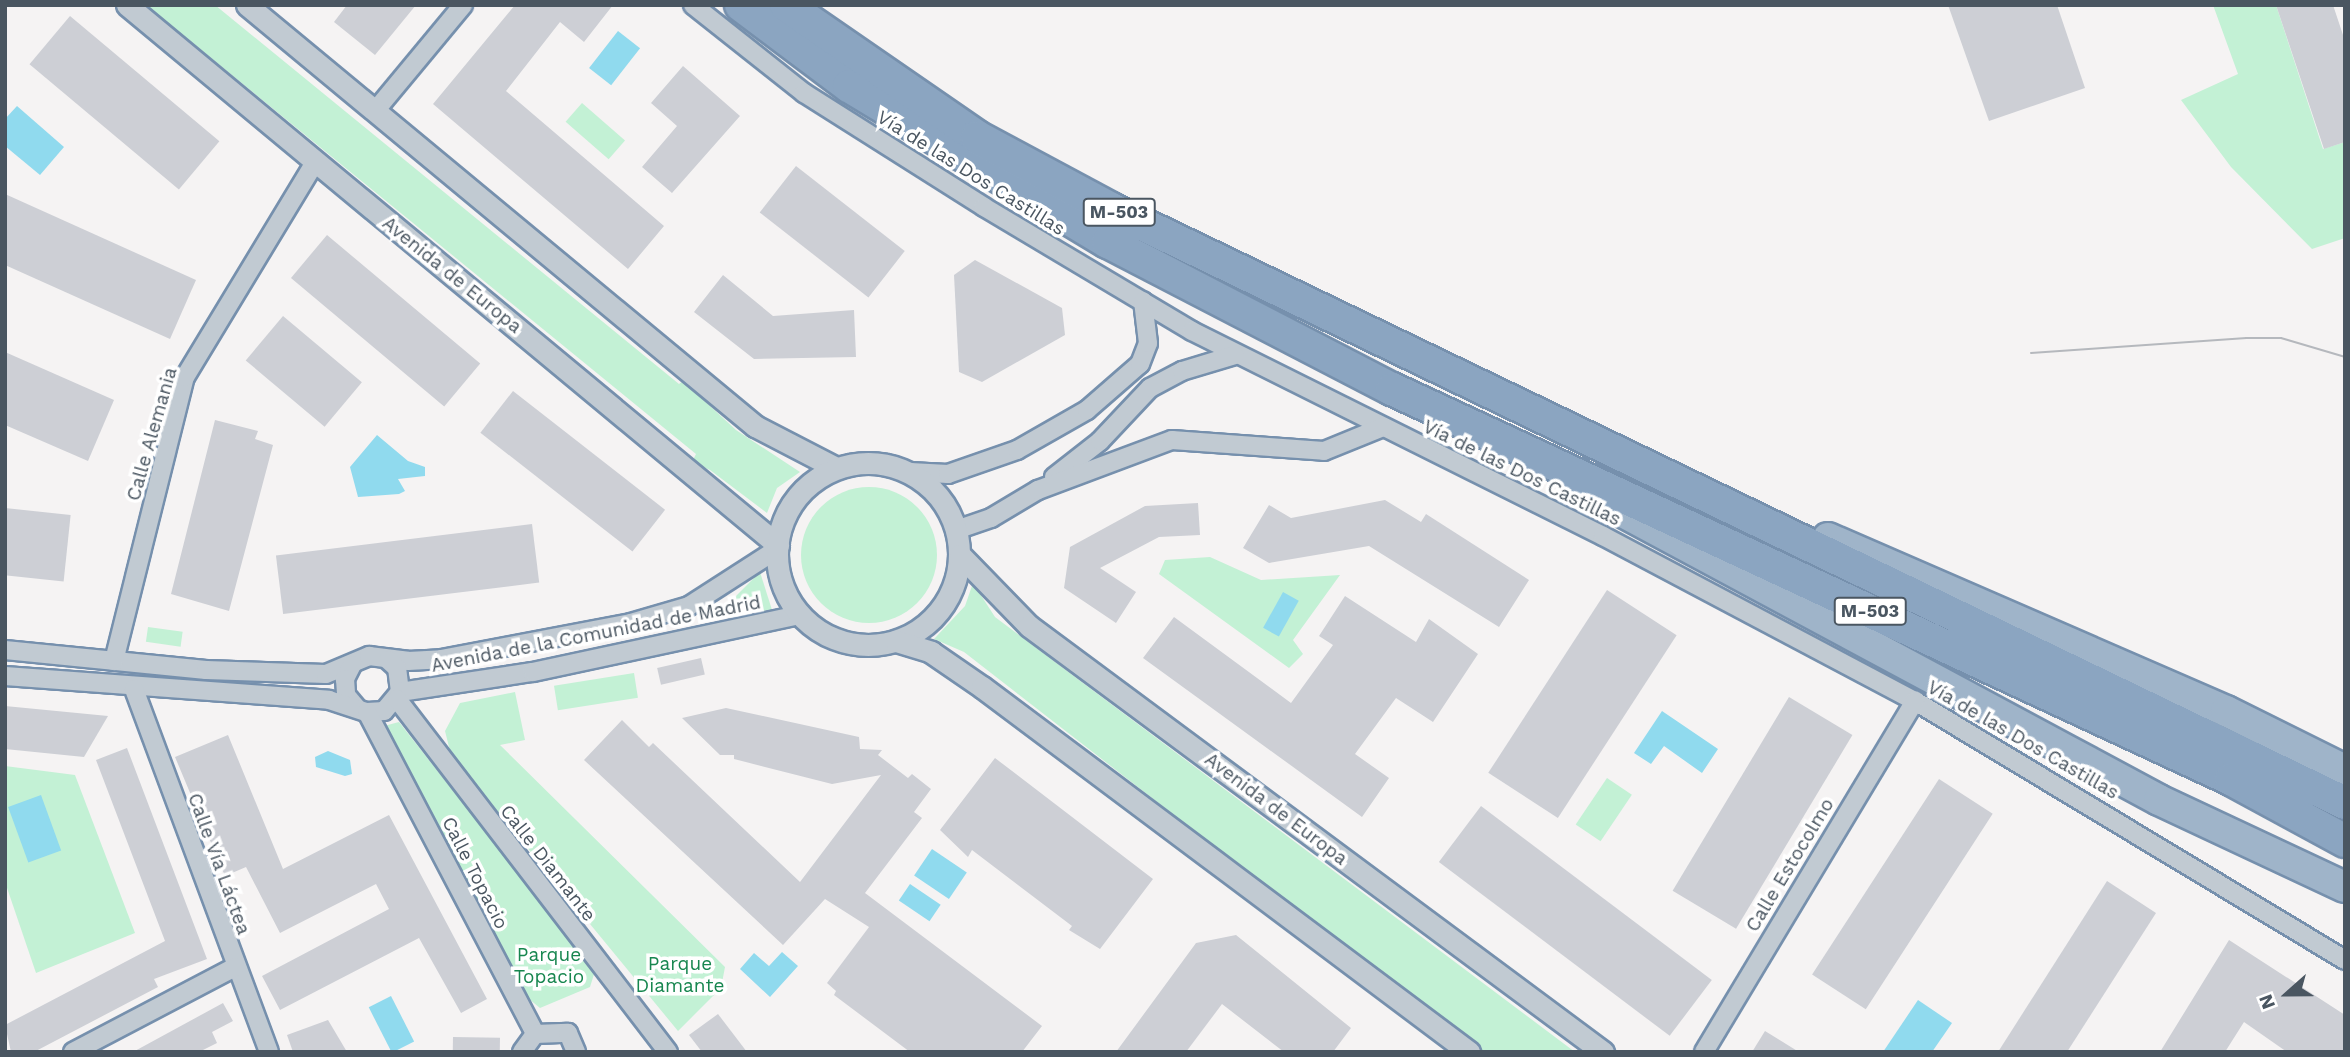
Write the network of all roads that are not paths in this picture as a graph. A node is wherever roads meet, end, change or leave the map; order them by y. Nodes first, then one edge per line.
1 (127, 5) edge
2 (247, 5) edge
3 (463, 5) edge
4 (693, 5) edge
5 (741, 5) edge
6 (786, 5) edge
7 (375, 111) junction
8 (314, 164) junction
9 (1143, 301) junction
10 (1235, 355) junction
11 (1471, 385) junction
12 (1392, 389) junction
13 (1382, 427) junction
14 (836, 468) junction
15 (910, 472) junction
16 (1038, 490) junction
17 (956, 530) junction
18 (777, 547) junction
19 (960, 555) junction
20 (799, 615) junction
21 (896, 641) junction
22 (5, 650) edge
23 (388, 660) junction
24 (114, 661) junction
25 (352, 665) junction
26 (5, 676) edge
27 (134, 689) junction
28 (399, 696) junction
29 (1915, 701) junction
30 (361, 710) junction
31 (2345, 770) edge
32 (2345, 803) edge
33 (2345, 841) edge
34 (2345, 887) edge
35 (2345, 960) edge
36 (235, 967) junction
37 (535, 1034) junction
38 (73, 1052) edge
39 (269, 1052) edge
40 (522, 1052) edge
41 (576, 1052) edge
42 (668, 1052) edge
43 (1469, 1052) edge
44 (1603, 1052) edge
45 (1704, 1052) edge

1 - 8 street, Avenida de Europa
2 - 7 street
3 - 7 street
4 - 9 street, Vía de las Dos Castillas
5 - 12 highway, M-503
6 - 11 highway, M-503
7 - 14 street
8 - 18 street, Avenida de Europa
8 - 24 street, Calle Alemania
9 - 10 street, Vía de las Dos Castillas
9 - 15 street
10 - 13 street, Vía de las Dos Castillas
10 - 16 street
11 - 31 highway, M-503
11 - 32 highway, M-503
12 - 33 highway, M-503
12 - 34 highway, M-503
13 - 16 street
13 - 29 street, Vía de las Dos Castillas
14 - 15 street
14 - 18 street
15 - 17 street
16 - 17 street
17 - 19 street
18 - 20 street
18 - 23 street, Avenida de la Comunidad de Madrid
19 - 21 street
19 - 44 street, Avenida de Europa
20 - 21 street
20 - 28 street, Avenida de la Comunidad de Madrid
21 - 43 street
22 - 24 street
23 - 25 street
23 - 28 street
24 - 25 street
25 - 30 street
26 - 27 street
27 - 30 street
27 - 36 street, Calle Vía Láctea
28 - 30 street
28 - 42 street, Calle Diamante
29 - 35 street, Vía de las Dos Castillas
29 - 45 street, Calle Estocolmo
30 - 37 street, Calle Topacio
36 - 38 street
36 - 39 street, Calle Vía Láctea
37 - 40 street
37 - 41 street

